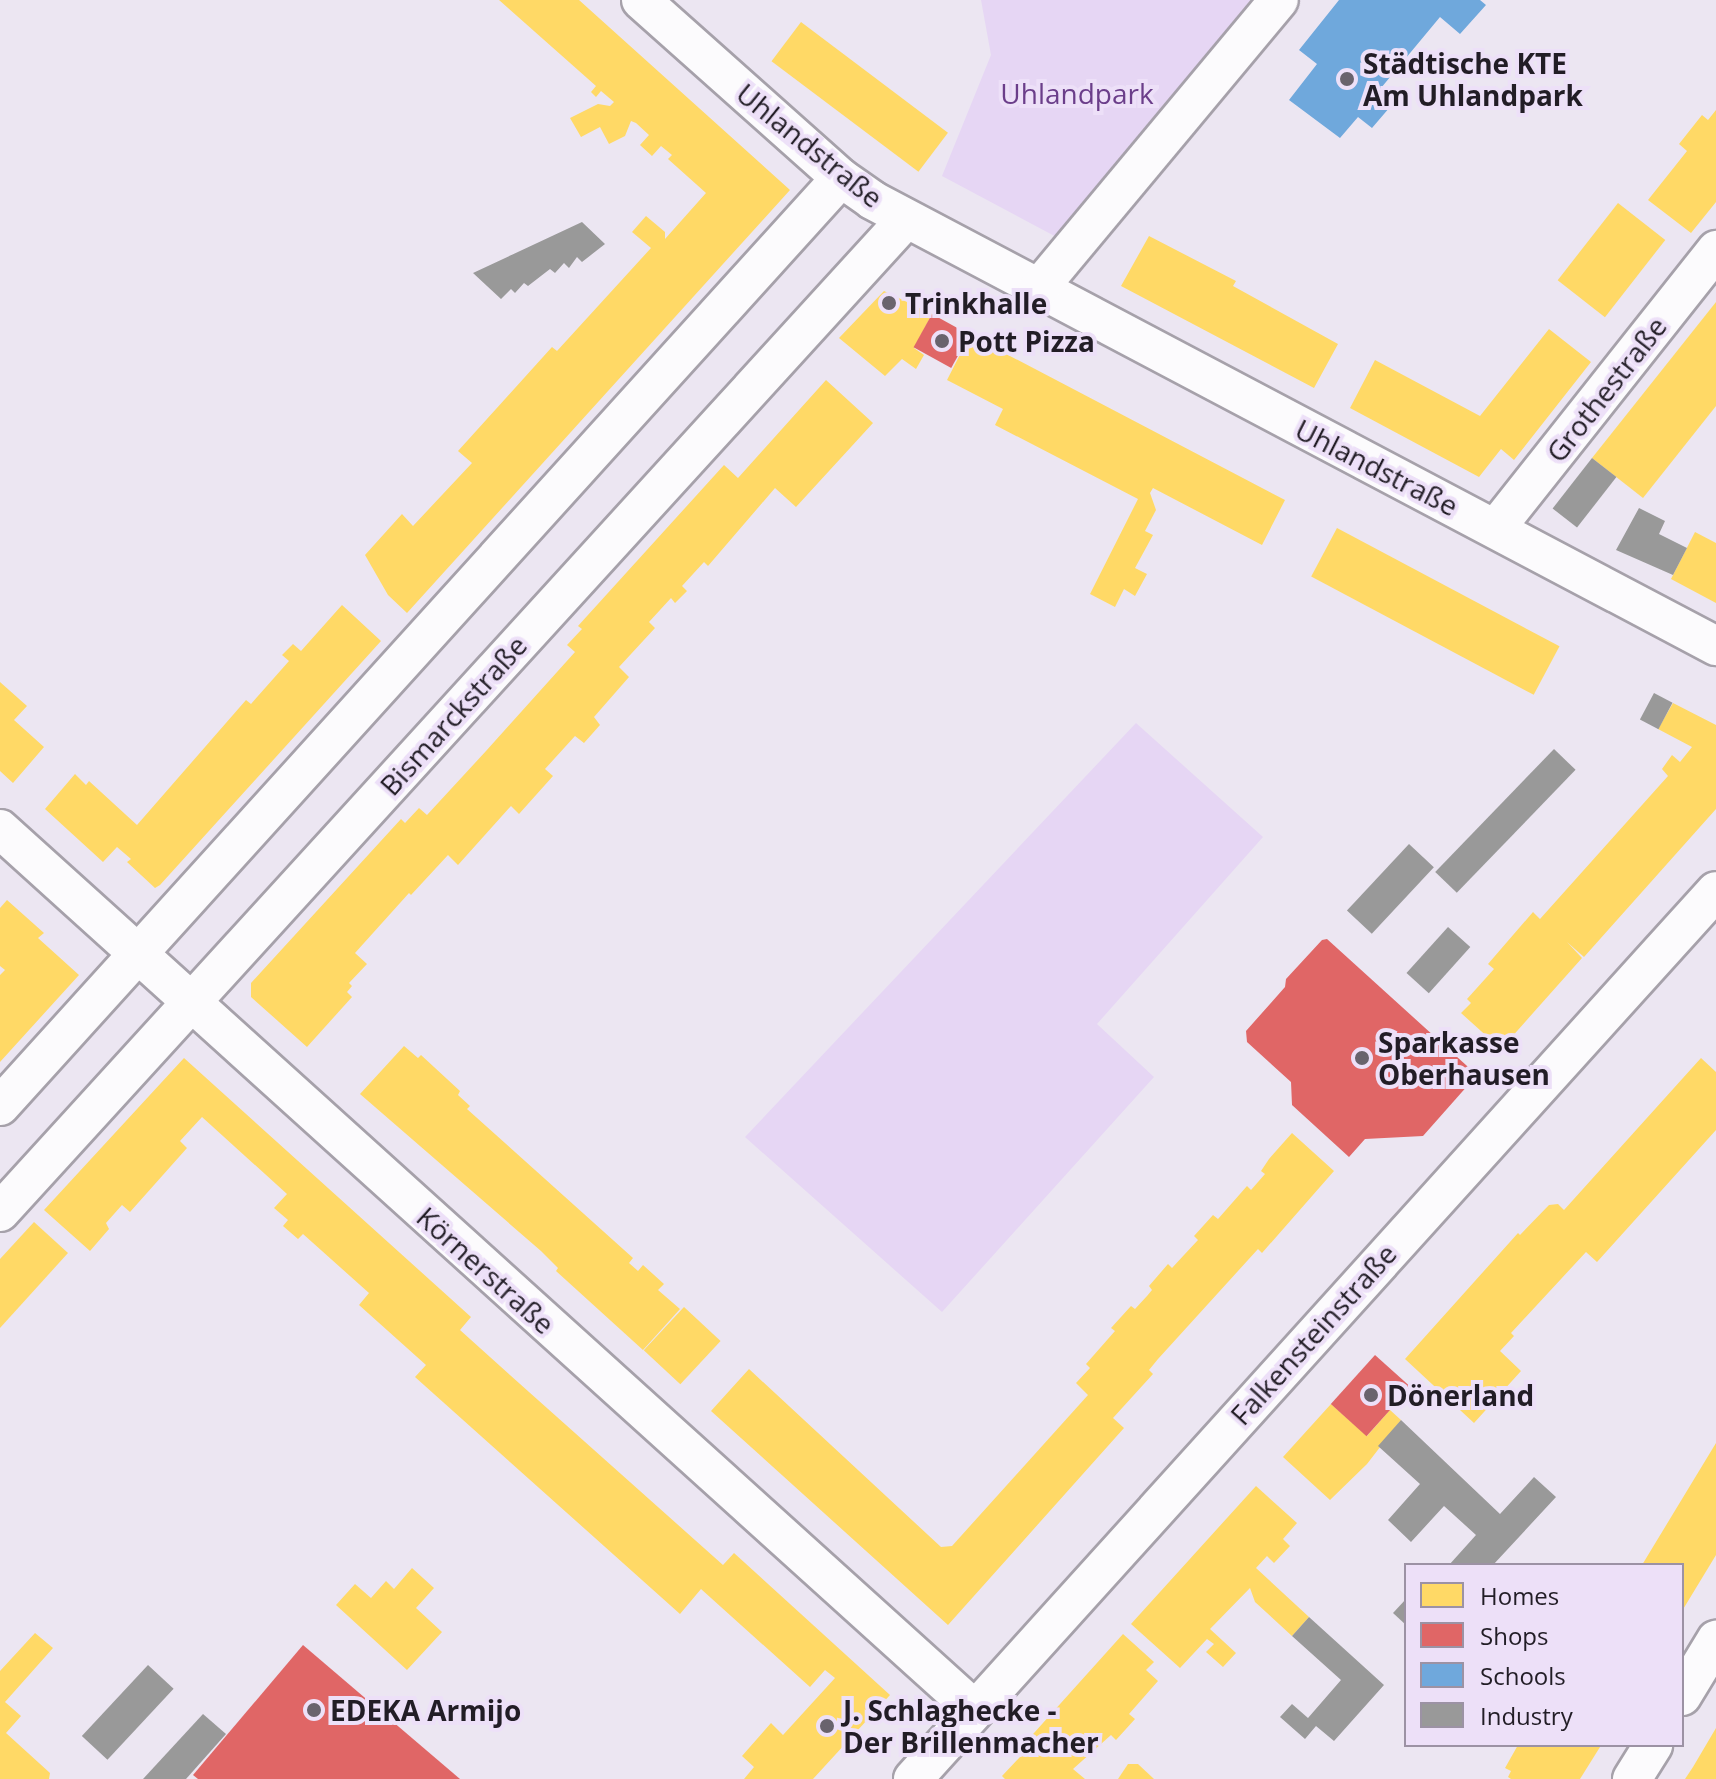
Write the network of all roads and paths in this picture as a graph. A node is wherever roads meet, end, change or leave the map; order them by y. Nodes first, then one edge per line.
1 (641, 0) edge
2 (1279, 0) edge
3 (841, 178) junction
4 (906, 219) junction
5 (1716, 250) edge
6 (1038, 289) junction
7 (1496, 528) junction
8 (1716, 646) edge
9 (0, 829) edge
10 (1716, 891) edge
11 (140, 952) junction
12 (193, 1002) junction
13 (0, 1106) edge
14 (0, 1212) edge
15 (1716, 1640) edge
16 (1684, 1693) edge
17 (974, 1709) junction
18 (1652, 1747) edge
19 (929, 1774) edge
20 (1632, 1779) edge

1 - 3 street, Uhlandstraße
2 - 6 street
3 - 4 street, Uhlandstraße
3 - 11 street
4 - 6 street, Uhlandstraße
4 - 12 street, Bismarckstraße
5 - 7 street, Grothestraße
6 - 7 street, Uhlandstraße
7 - 8 street, Uhlandstraße
9 - 11 street, Körnerstraße
10 - 17 street, Falkensteinstraße
11 - 12 street, Körnerstraße
11 - 13 street
12 - 14 street, Bismarckstraße
12 - 17 street, Körnerstraße
15 - 16 street
17 - 19 street, Falkensteinstraße
18 - 20 street

